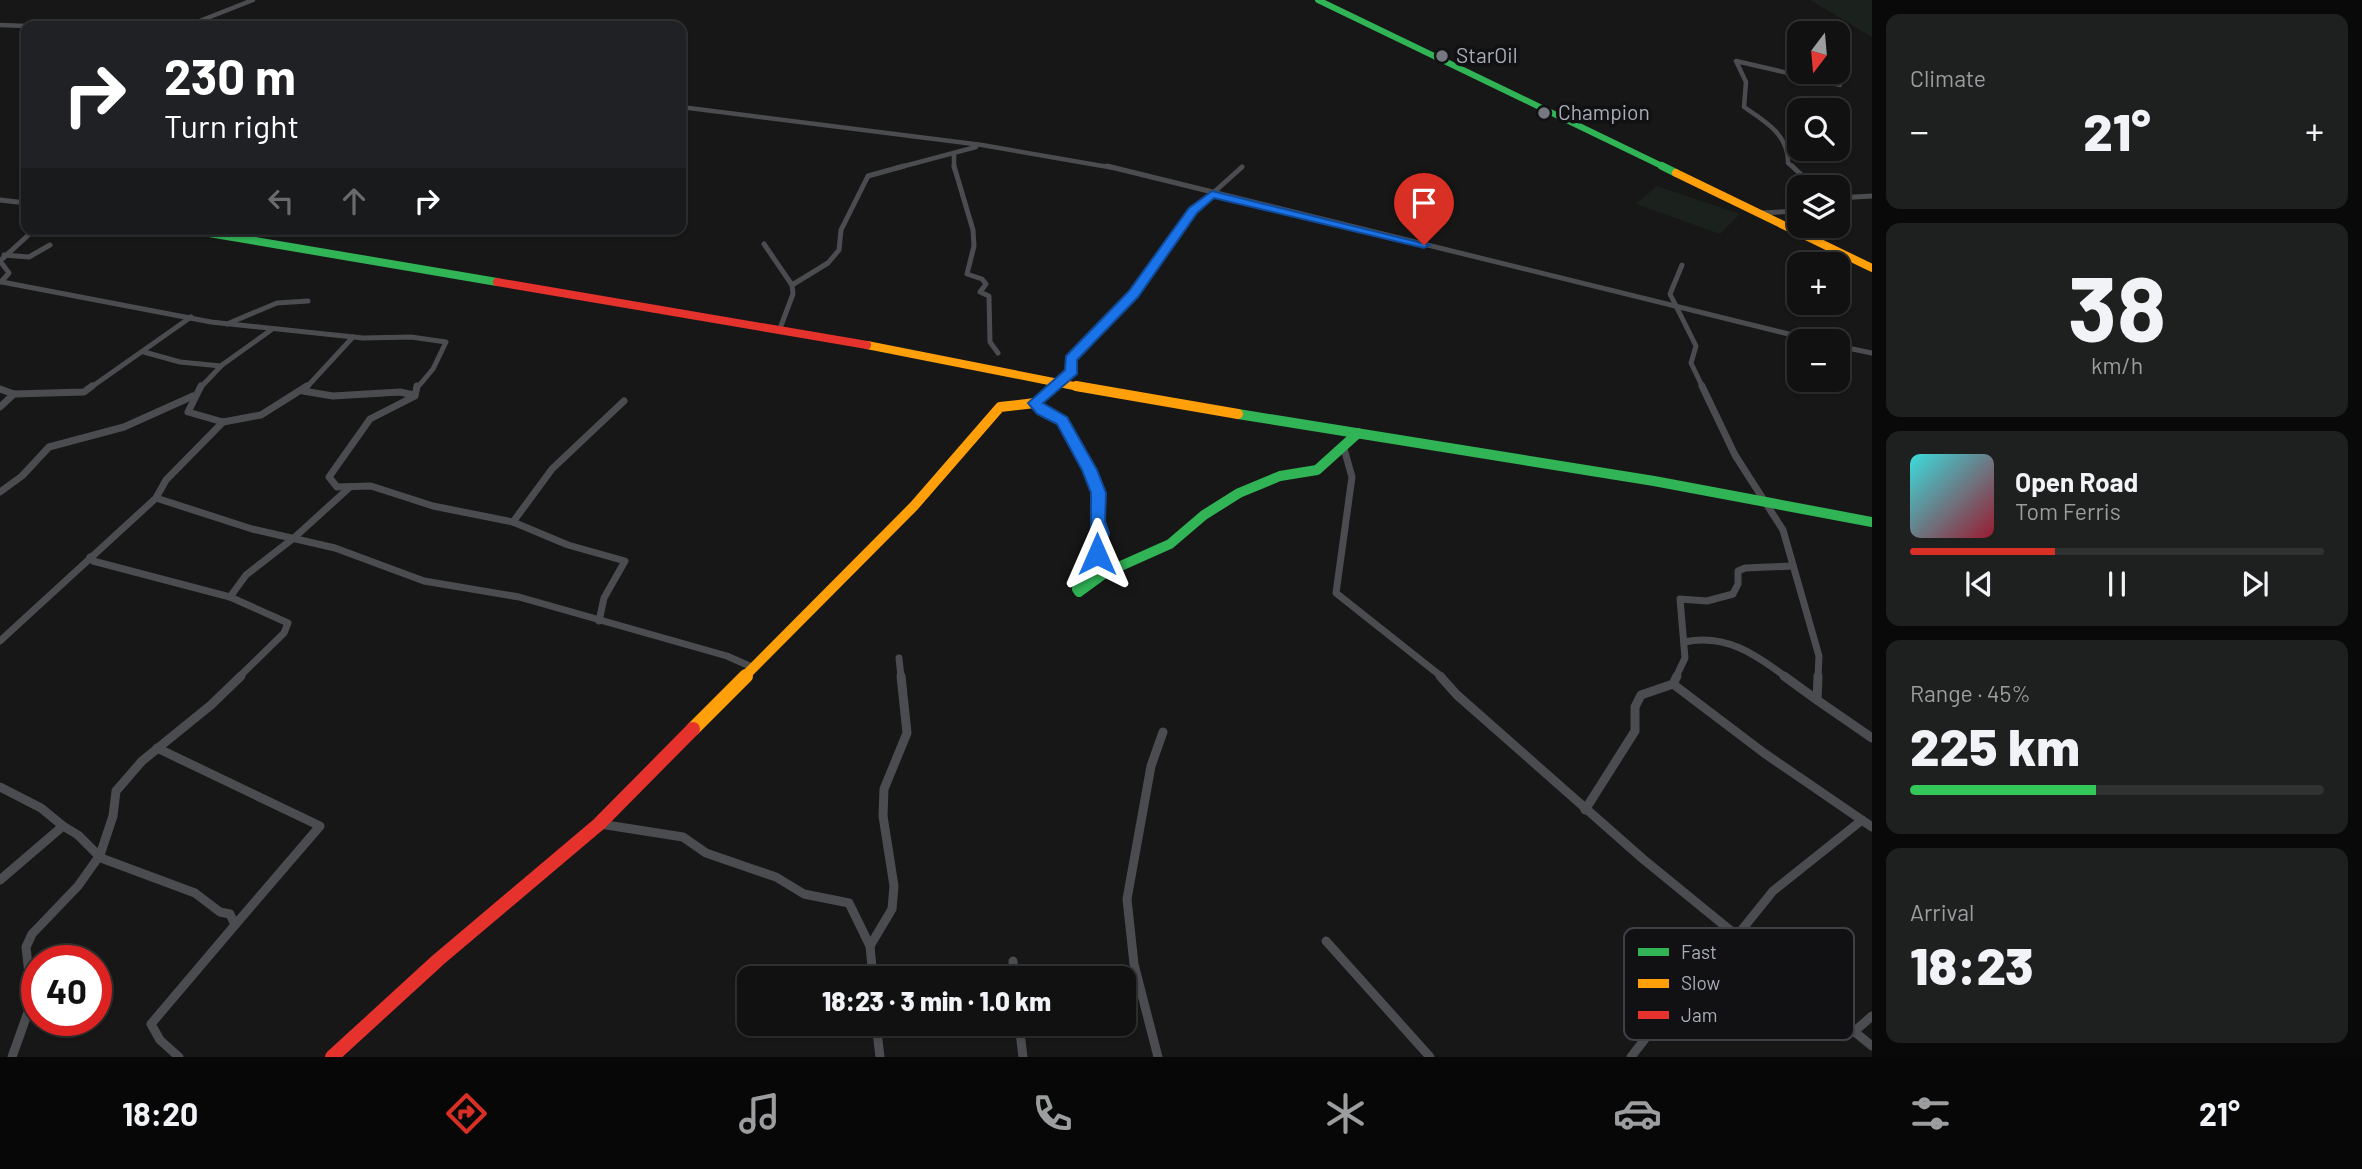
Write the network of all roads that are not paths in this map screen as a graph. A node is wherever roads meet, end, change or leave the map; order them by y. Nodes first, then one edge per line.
1 (253, 0) edge
2 (1318, 0) edge
3 (200, 21) edge
4 (0, 25) edge
5 (21, 26) edge
6 (1840, 85) dead end
7 (686, 108) edge
8 (982, 145) junction
9 (954, 153) junction
10 (1242, 167) dead end
11 (1801, 175) edge
12 (1212, 194) junction
13 (1872, 196) edge
14 (1850, 197) edge
15 (0, 200) edge
16 (21, 202) edge
17 (1787, 212) edge
18 (1760, 213) junction
19 (27, 235) edge
20 (220, 235) edge
21 (764, 244) dead end
22 (50, 245) dead end
23 (2, 255) edge
24 (1682, 265) dead end
25 (1872, 268) edge
26 (1, 282) edge
27 (792, 285) junction
28 (308, 301) dead end
29 (1676, 304) junction
30 (191, 317) junction
31 (227, 324) junction
32 (271, 330) junction
33 (779, 331) junction
34 (1787, 333) edge
35 (353, 337) junction
36 (1850, 348) edge
37 (144, 352) junction
38 (998, 353) dead end
39 (1872, 353) edge
40 (221, 366) junction
41 (1059, 383) junction
42 (0, 389) edge
43 (303, 391) junction
44 (14, 394) junction
45 (193, 396) junction
46 (415, 396) junction
47 (624, 401) dead end
48 (1035, 403) junction
49 (0, 407) edge
50 (223, 422) junction
51 (1358, 433) junction
52 (1343, 445) junction
53 (349, 487) junction
54 (0, 492) edge
55 (156, 498) junction
56 (1766, 503) junction
57 (513, 522) junction
58 (1872, 522) edge
59 (295, 537) junction
60 (90, 557) junction
61 (1793, 566) junction
62 (230, 597) junction
63 (599, 621) junction
64 (0, 641) edge
65 (1684, 642) junction
66 (898, 658) dead end
67 (755, 668) junction
68 (1673, 684) junction
69 (1816, 701) junction
70 (1163, 732) dead end
71 (1872, 738) edge
72 (157, 748) junction
73 (0, 787) edge
74 (1585, 810) junction
75 (1862, 820) junction
76 (599, 824) junction
77 (64, 826) junction
78 (1872, 827) edge
79 (101, 859) junction
80 (0, 880) edge
81 (235, 925) junction
82 (1725, 928) edge
83 (1743, 928) edge
84 (1326, 941) dead end
85 (870, 946) junction
86 (1013, 961) dead end
87 (872, 966) edge
88 (1013, 966) edge
89 (1872, 1016) edge
90 (1856, 1030) joint
91 (877, 1036) edge
92 (1020, 1036) edge
93 (1644, 1040) edge
94 (1872, 1046) edge
95 (12, 1057) edge
96 (179, 1057) edge
97 (332, 1057) edge
98 (880, 1057) edge
99 (1023, 1057) edge
100 (1158, 1057) edge
101 (1430, 1057) edge
102 (1631, 1057) edge

1 - 3 street
2 - 18 street
4 - 5 street
6 - 11 street
7 - 8 street
8 - 9 street
8 - 12 street
9 - 27 street
9 - 38 street
10 - 12 street
12 - 29 street
12 - 41 street
13 - 14 street
15 - 16 street
17 - 18 street
18 - 25 street
19 - 23 street
20 - 33 street
21 - 27 street
22 - 23 street
23 - 26 street
24 - 29 street
26 - 30 street
27 - 33 street
28 - 31 street
29 - 34 street
29 - 56 street
30 - 31 street
30 - 37 street
31 - 32 street
32 - 35 street
32 - 40 street
33 - 41 street
35 - 43 street
35 - 46 street
36 - 39 street
37 - 40 street
37 - 44 street
40 - 45 street
41 - 48 street
41 - 51 street
42 - 44 street
43 - 46 street
43 - 50 street
44 - 49 street
45 - 50 street
45 - 54 street
46 - 53 street
47 - 57 street
48 - 52 street
48 - 67 street
50 - 55 street
51 - 52 street
51 - 56 street
52 - 74 street
53 - 57 street
53 - 59 street
55 - 59 street
55 - 60 street
56 - 58 street
56 - 61 street
57 - 63 street
59 - 62 street
59 - 63 street
60 - 62 street
60 - 64 street
61 - 65 street
61 - 69 street
62 - 72 street
63 - 67 street
65 - 68 street
65 - 69 street
66 - 85 street
67 - 76 street
68 - 74 street
68 - 75 street
69 - 71 street
70 - 100 street
72 - 79 street
72 - 81 street
73 - 77 street
74 - 82 street
75 - 78 street
75 - 83 street
76 - 85 street
76 - 97 street
77 - 79 street
77 - 80 street
79 - 81 street
79 - 95 street
81 - 96 street
84 - 101 street
85 - 87 street
86 - 88 street
89 - 90 street
90 - 94 street
91 - 98 street
92 - 99 street
93 - 102 street

